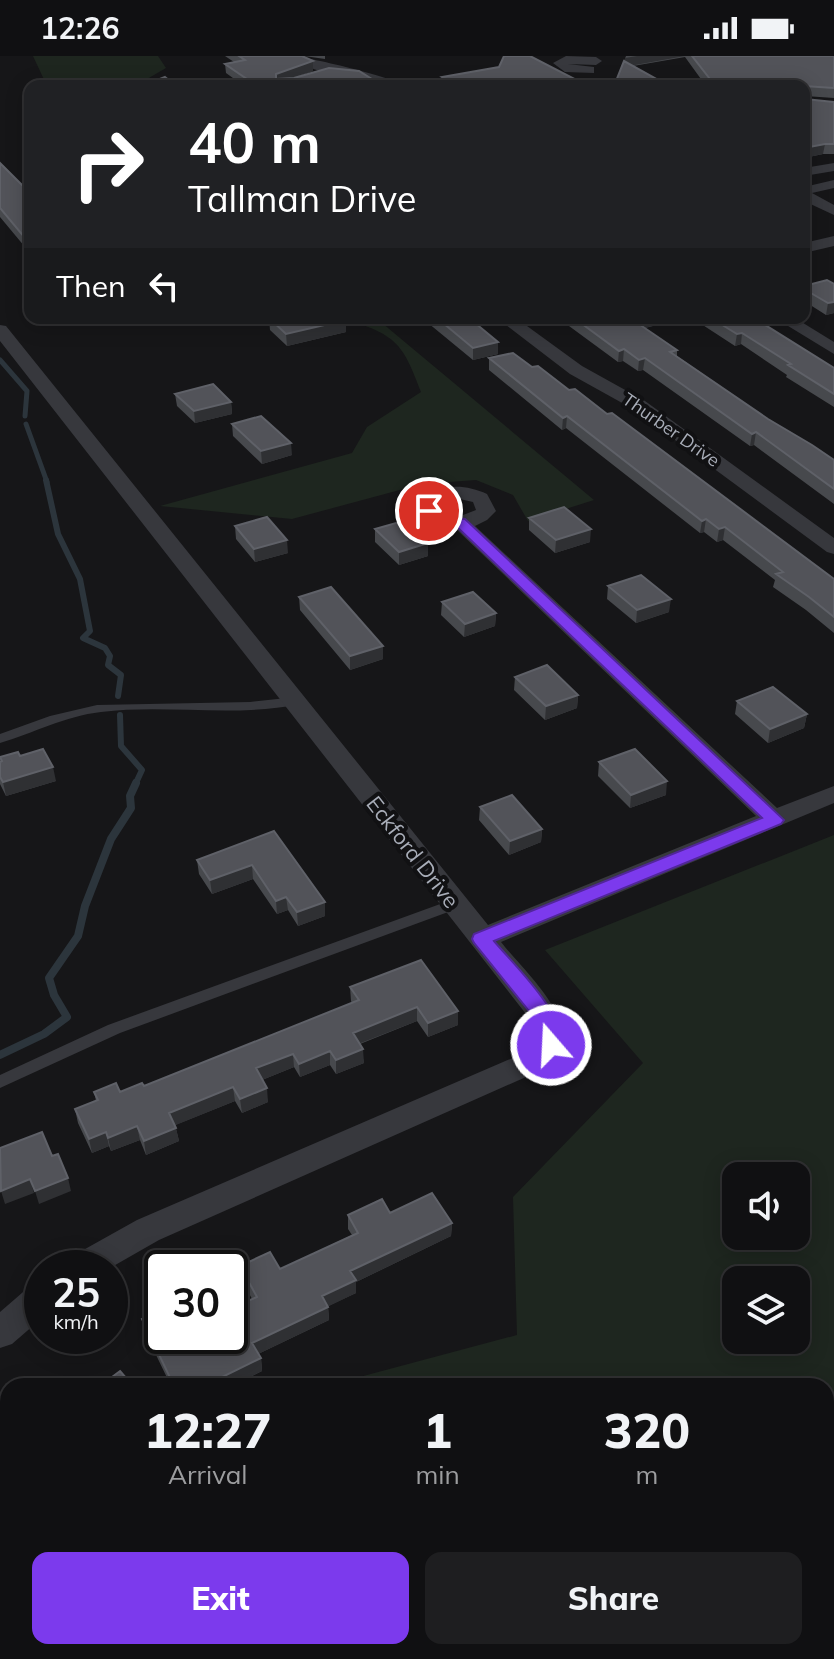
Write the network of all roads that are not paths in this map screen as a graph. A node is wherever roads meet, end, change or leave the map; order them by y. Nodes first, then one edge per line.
1 (296, 56) edge
2 (335, 70) junction
3 (314, 79) edge
4 (376, 80) edge
5 (834, 167) edge
6 (810, 171) edge
7 (834, 184) edge
8 (810, 191) edge
9 (810, 197) edge
10 (834, 211) edge
11 (834, 241) edge
12 (810, 247) edge
13 (516, 324) edge
14 (793, 324) edge
15 (0, 330) edge
16 (834, 349) edge
17 (460, 522) dead end
18 (834, 548) edge
19 (296, 701) junction
20 (0, 739) edge
21 (834, 794) edge
22 (775, 820) junction
23 (454, 904) junction
24 (481, 939) junction
25 (0, 1082) edge
26 (113, 1250) edge
27 (24, 1312) edge
28 (0, 1333) edge

1 - 2 street
2 - 3 street
2 - 4 street
5 - 6 street
7 - 8 street
9 - 10 street
11 - 12 street
13 - 18 street, Thurber Drive
14 - 16 street
15 - 19 street, Eckford Drive
17 - 22 street
19 - 20 lane
19 - 23 street, Eckford Drive
21 - 22 street
22 - 24 street
23 - 24 street, Eckford Drive
23 - 25 lane
24 - 26 street, Eckford Drive
27 - 28 street

